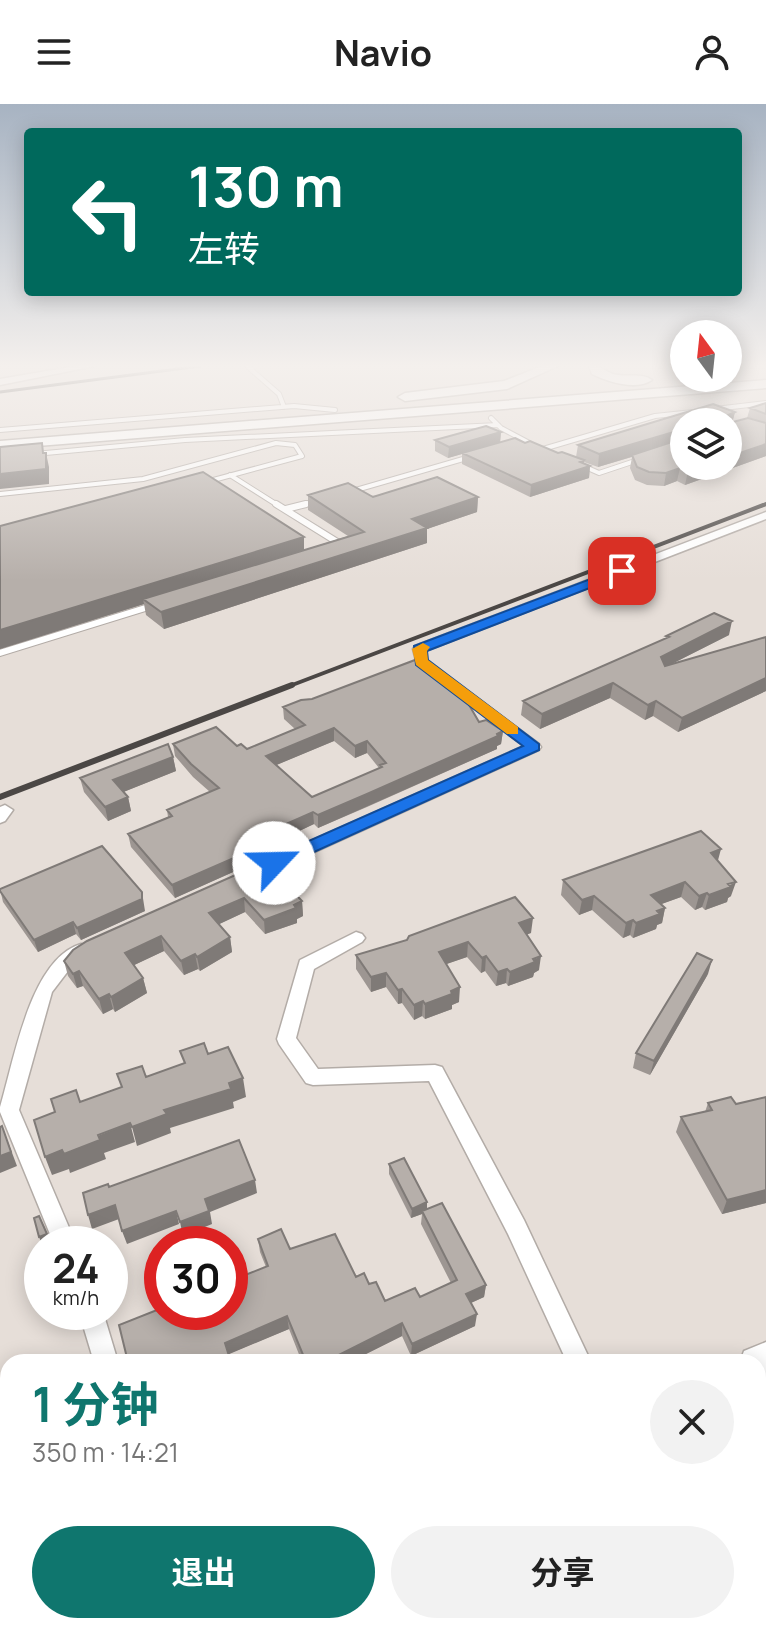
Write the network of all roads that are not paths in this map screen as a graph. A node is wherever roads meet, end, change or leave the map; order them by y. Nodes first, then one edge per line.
1 (70, 437) edge
2 (230, 437) edge
3 (519, 437) edge
4 (582, 437) edge
5 (525, 441) junction
6 (0, 445) edge
7 (510, 446) edge
8 (543, 449) junction
9 (31, 454) edge
10 (481, 454) edge
11 (656, 454) edge
12 (557, 455) edge
13 (571, 461) edge
14 (230, 475) junction
15 (200, 483) edge
16 (346, 492) edge
17 (0, 494) edge
18 (331, 497) edge
19 (286, 509) junction
20 (766, 515) edge
21 (330, 551) edge
22 (165, 602) edge
23 (0, 653) edge
24 (245, 876) edge
25 (356, 938) dead end
26 (101, 941) edge
27 (57, 1226) edge
28 (96, 1330) edge
29 (104, 1354) edge
30 (575, 1354) edge

1 - 6 main road
2 - 9 lane
3 - 5 lane
4 - 8 lane
5 - 7 lane
5 - 8 lane
8 - 12 lane
10 - 16 lane
11 - 13 lane
14 - 15 lane
14 - 17 lane
14 - 19 lane
18 - 19 lane
19 - 21 lane
20 - 24 street
22 - 23 lane
25 - 30 street
26 - 27 street
28 - 29 street

